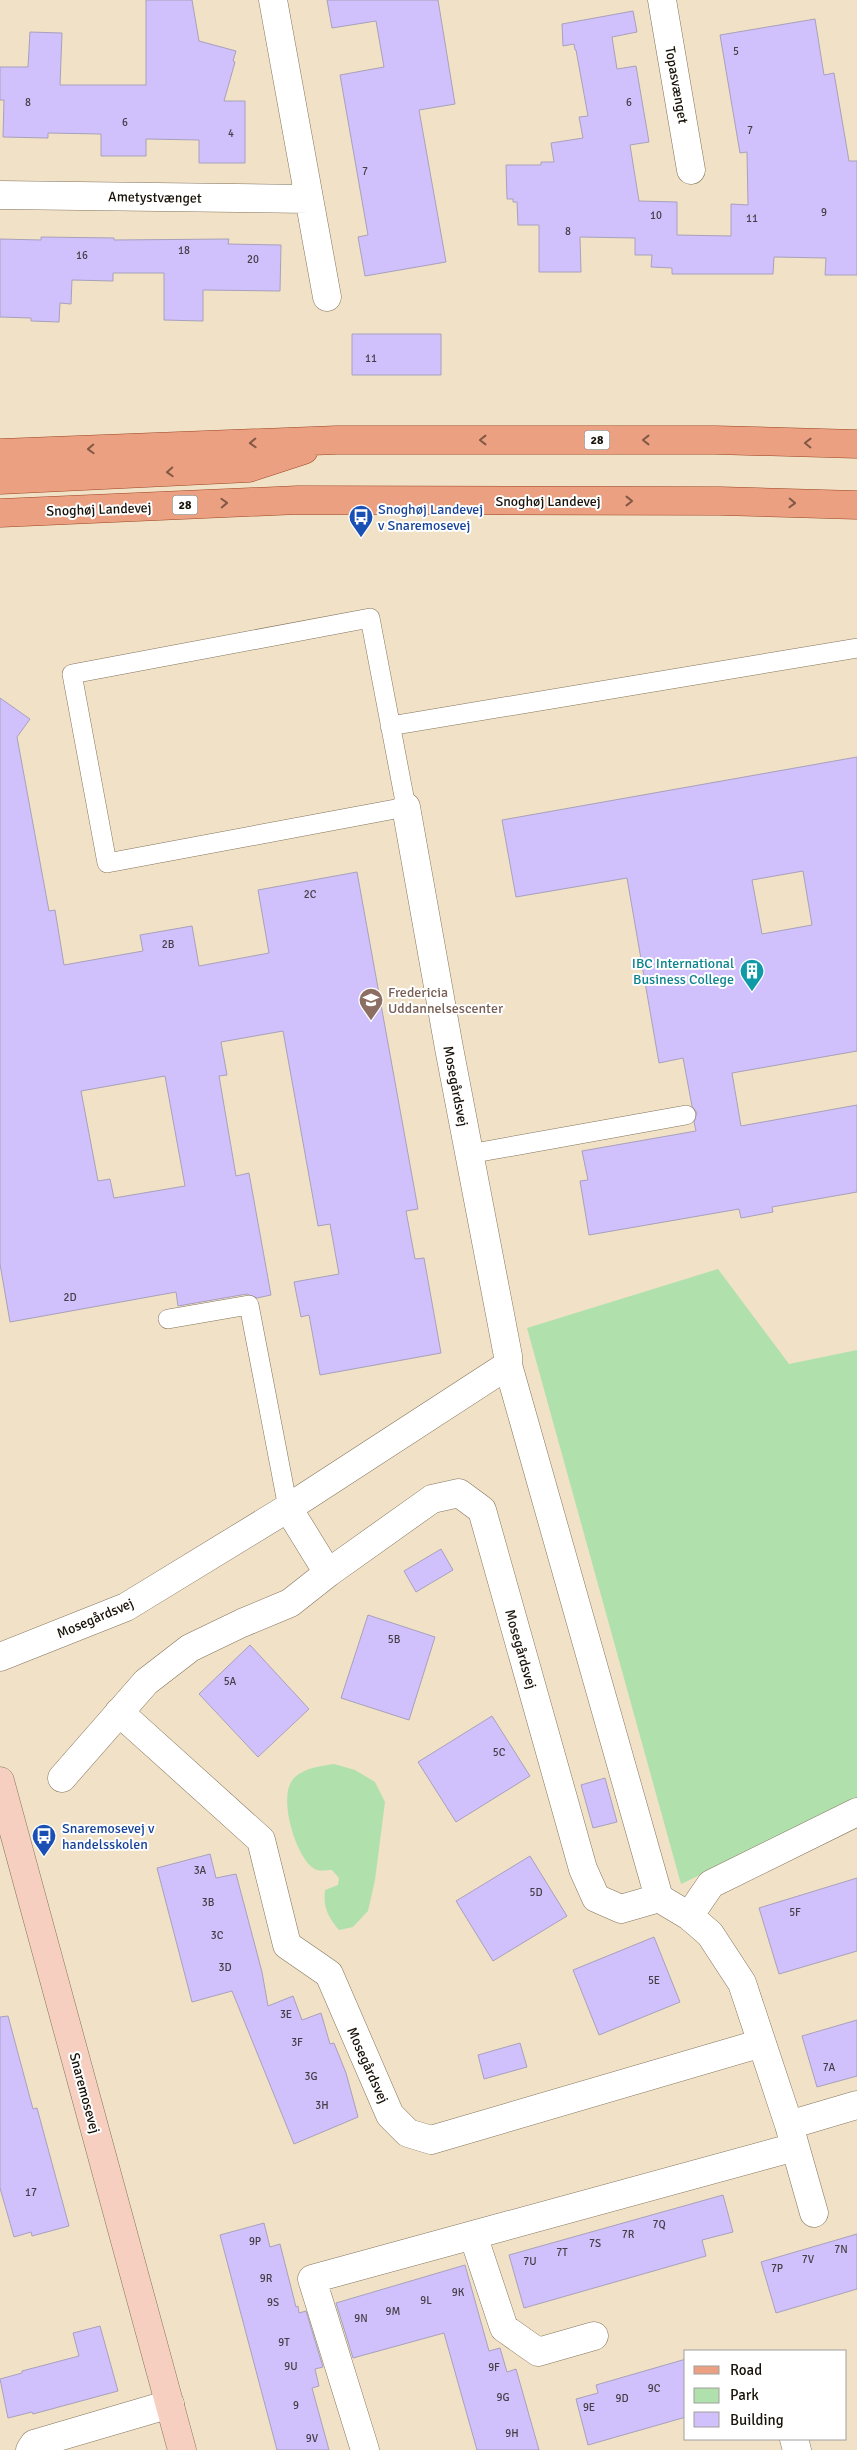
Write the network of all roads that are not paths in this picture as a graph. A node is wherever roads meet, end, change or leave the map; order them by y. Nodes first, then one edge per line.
1 (273, 0) edge
2 (662, 0) edge
3 (691, 170) dead end
4 (0, 195) edge
5 (309, 199) junction
6 (327, 297) dead end
7 (337, 440) junction
8 (857, 444) edge
9 (0, 453) edge
10 (0, 480) edge
11 (857, 505) edge
12 (0, 513) edge
13 (857, 648) edge
14 (390, 726) junction
15 (406, 807) junction
16 (686, 1115) dead end
17 (469, 1154) junction
18 (168, 1319) dead end
19 (508, 1365) junction
20 (288, 1508) junction
21 (328, 1573) junction
22 (0, 1656) edge
23 (120, 1712) junction
24 (62, 1778) dead end
25 (0, 1781) edge
26 (857, 1812) edge
27 (659, 1898) junction
28 (689, 1916) junction
29 (762, 2043) junction
30 (857, 2105) edge
31 (792, 2136) junction
32 (814, 2213) dead end
33 (473, 2235) junction
34 (594, 2336) dead end
35 (170, 2404) junction
36 (30, 2450) edge
37 (182, 2450) edge
38 (364, 2450) edge

1 - 5 street
2 - 3 street, Topasvænget
4 - 5 street, Ametystvænget
5 - 6 street
8 -> 7 main road, 28
7 -> 9 main road, 28
7 -> 10 main road
12 -> 11 main road, Snoghøj Landevej / 28
13 - 14 lane
14 - 15 lane
14 - 15 lane
15 - 17 street, Mosegårdsvej
16 - 17 lane
17 - 19 street, Mosegårdsvej
18 - 20 lane
19 - 20 street, Mosegårdsvej
19 - 27 street, Mosegårdsvej
20 - 21 street
20 - 22 street, Mosegårdsvej
21 - 23 street, Mosegårdsvej
21 - 27 street, Mosegårdsvej
23 - 24 street, Mosegårdsvej
23 - 29 street, Mosegårdsvej
25 - 35 street, Snaremosevej
26 - 28 street
27 - 28 street
28 - 29 street
29 - 31 street
30 - 31 street
31 - 32 street
31 - 33 street
33 - 34 street
33 - 38 street
35 - 36 street
35 - 37 street, Snaremosevej

